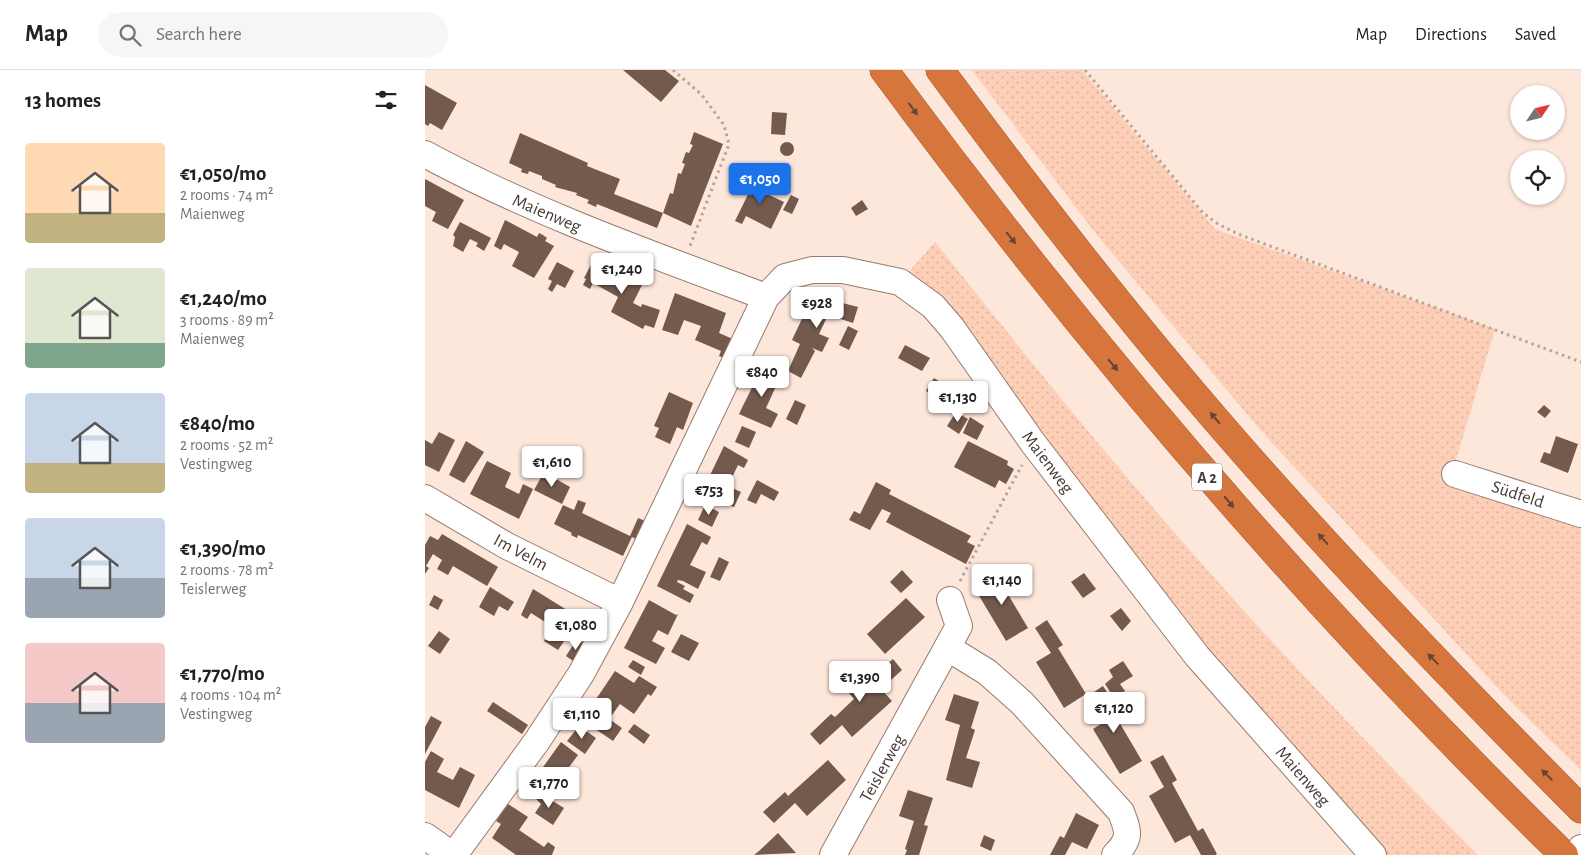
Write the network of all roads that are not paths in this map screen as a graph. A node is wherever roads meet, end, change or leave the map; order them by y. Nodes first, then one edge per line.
1 (884, 70) edge
2 (940, 70) edge
3 (425, 154) edge
4 (766, 297) junction
5 (1455, 474) dead end
6 (425, 498) edge
7 (1581, 514) edge
8 (951, 600) road end
9 (620, 602) junction
10 (949, 648) junction
11 (1581, 809) edge
12 (425, 836) edge
13 (1581, 848) edge
14 (453, 855) edge
15 (833, 855) edge
16 (1115, 855) edge
17 (1373, 855) edge
18 (1565, 855) edge
19 (1576, 855) edge

1 -> 18 highway, A 2
11 -> 2 highway, A 2
3 - 4 street, Maienweg
4 - 9 street
4 - 17 street, Maienweg
5 - 7 street, Südfeld
6 - 9 street, Im Velm
8 - 10 street, Teislerweg
9 - 14 street
10 - 15 street, Teislerweg
10 - 16 street
12 - 14 street
13 - 19 street

